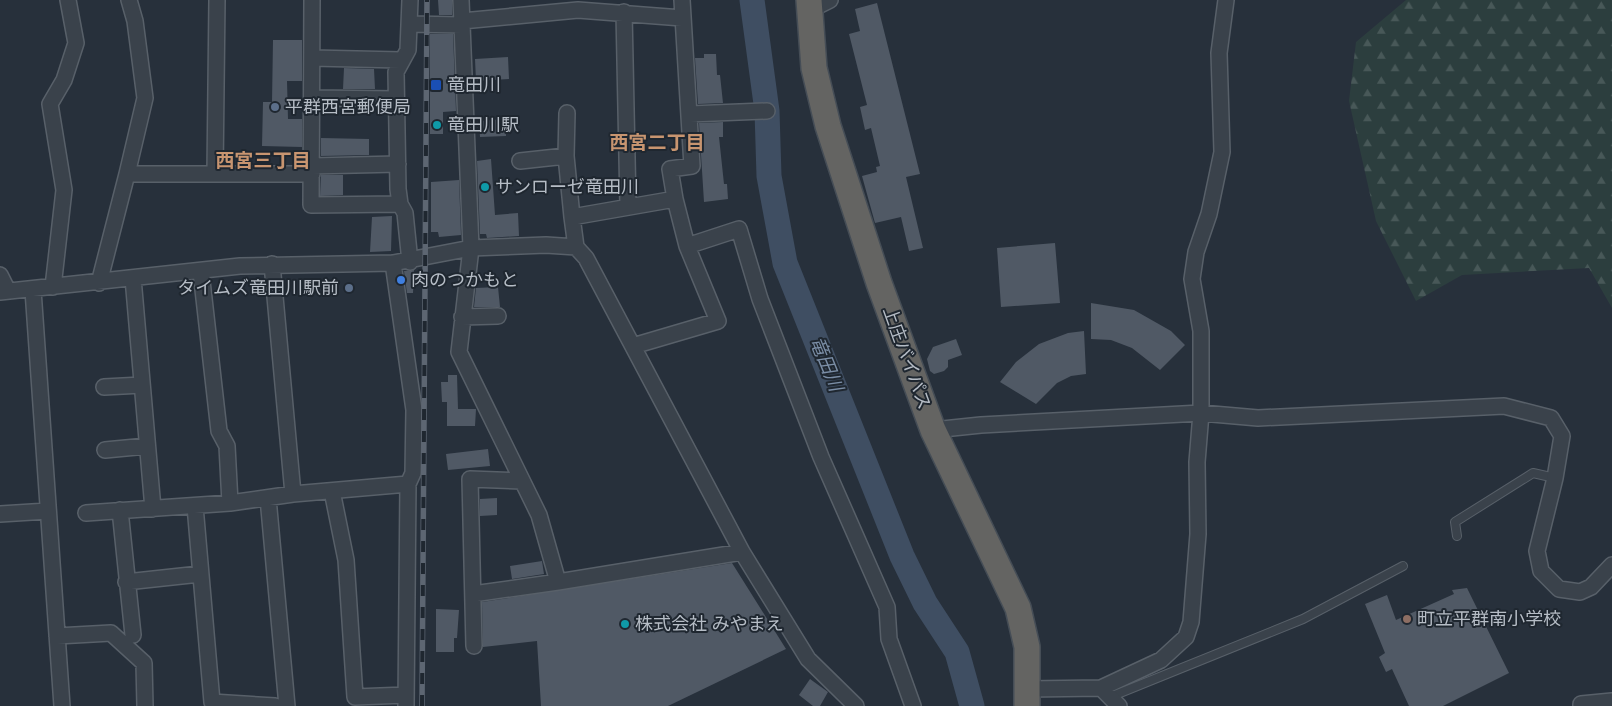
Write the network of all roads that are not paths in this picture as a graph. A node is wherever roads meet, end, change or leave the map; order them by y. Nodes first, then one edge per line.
1 (68, 0) edge
2 (129, 0) edge
3 (217, 0) edge
4 (312, 0) edge
5 (410, 0) edge
6 (461, 0) edge
7 (682, 0) edge
8 (1226, 0) edge
9 (816, 3) edge
10 (624, 12) junction
11 (682, 18) junction
12 (462, 23) junction
13 (409, 24) junction
14 (312, 58) junction
15 (401, 60) junction
16 (312, 98) junction
17 (396, 99) junction
18 (767, 111) dead end
19 (567, 113) dead end
20 (690, 114) junction
21 (566, 156) junction
22 (520, 161) dead end
23 (398, 164) junction
24 (312, 170) junction
25 (127, 174) junction
26 (215, 174) junction
27 (675, 199) junction
28 (400, 204) junction
29 (628, 206) junction
30 (572, 217) junction
31 (687, 246) junction
32 (576, 247) junction
33 (471, 248) junction
34 (410, 262) junction
35 (272, 264) junction
36 (393, 264) junction
37 (201, 272) junction
38 (0, 275) edge
39 (133, 278) junction
40 (99, 282) junction
41 (53, 287) junction
42 (34, 290) junction
43 (4, 292) edge
44 (498, 316) dead end
45 (462, 317) junction
46 (633, 346) junction
47 (142, 385) junction
48 (104, 387) dead end
49 (1201, 413) junction
50 (933, 430) junction
51 (148, 446) junction
52 (105, 450) dead end
53 (1555, 478) junction
54 (521, 481) junction
55 (408, 484) junction
56 (332, 491) junction
57 (293, 494) junction
58 (268, 498) junction
59 (230, 503) junction
60 (195, 506) junction
61 (153, 509) junction
62 (120, 510) junction
63 (48, 511) junction
64 (0, 514) edge
65 (86, 514) dead end
66 (1456, 536) dead end
67 (742, 552) junction
68 (1612, 565) edge
69 (1403, 566) dead end
70 (200, 574) junction
71 (126, 582) junction
72 (558, 582) junction
73 (473, 594) junction
74 (132, 635) dead end
75 (57, 636) junction
76 (474, 646) dead end
77 (1110, 697) edge
78 (1027, 698) edge
79 (406, 700) edge
80 (1612, 701) edge
81 (62, 706) edge
82 (145, 706) edge
83 (275, 706) edge
84 (287, 706) edge
85 (856, 706) edge
86 (913, 706) edge
87 (1582, 706) edge

1 - 41 street
2 - 25 street
3 - 26 street
4 - 14 street
5 - 13 street
6 - 12 street
7 - 11 street
8 - 49 street
9 - 50 highway, 上庄バイパス
10 - 11 street
10 - 12 street
10 - 29 street
11 - 20 street
12 - 13 street
12 - 33 street
13 - 15 street
14 - 15 street
14 - 16 street
15 - 17 street
16 - 17 street
16 - 24 street
17 - 23 street
18 - 20 street
19 - 21 street
20 - 27 street
21 - 22 street
21 - 30 street
23 - 24 street
23 - 28 street
24 - 26 street
24 - 28 street
25 - 26 street
25 - 40 street
27 - 29 street
27 - 31 street
28 - 34 street
29 - 30 street
30 - 32 street
31 - 46 street
31 - 86 street
32 - 33 street
32 - 46 street
33 - 34 street
33 - 45 street
34 - 36 street
35 - 36 street
35 - 37 street
35 - 57 street
36 - 55 street
37 - 39 street
37 - 59 street
38 - 43 street
39 - 40 street
39 - 47 street
40 - 41 street
41 - 42 street
42 - 43 street
42 - 63 street
44 - 45 street
45 - 54 street
46 - 67 street
47 - 48 street
47 - 51 street
49 - 50 street
49 - 53 street
49 - 77 street
50 - 78 highway, 上庄バイパス
51 - 52 street
51 - 61 street
53 - 66 lane
53 - 68 street
54 - 72 street
54 - 73 street
55 - 56 street
55 - 79 street
56 - 57 street
56 - 79 street
57 - 58 street
58 - 59 street
58 - 84 street
59 - 60 street
60 - 61 street
60 - 70 street
61 - 62 street
62 - 65 street
62 - 71 street
63 - 64 street
63 - 75 street
67 - 72 street
67 - 85 street
69 - 77 lane
70 - 71 street
70 - 83 street
71 - 74 street
72 - 73 street
73 - 76 street
75 - 81 street
75 - 82 street
77 - 78 street
80 - 87 street

